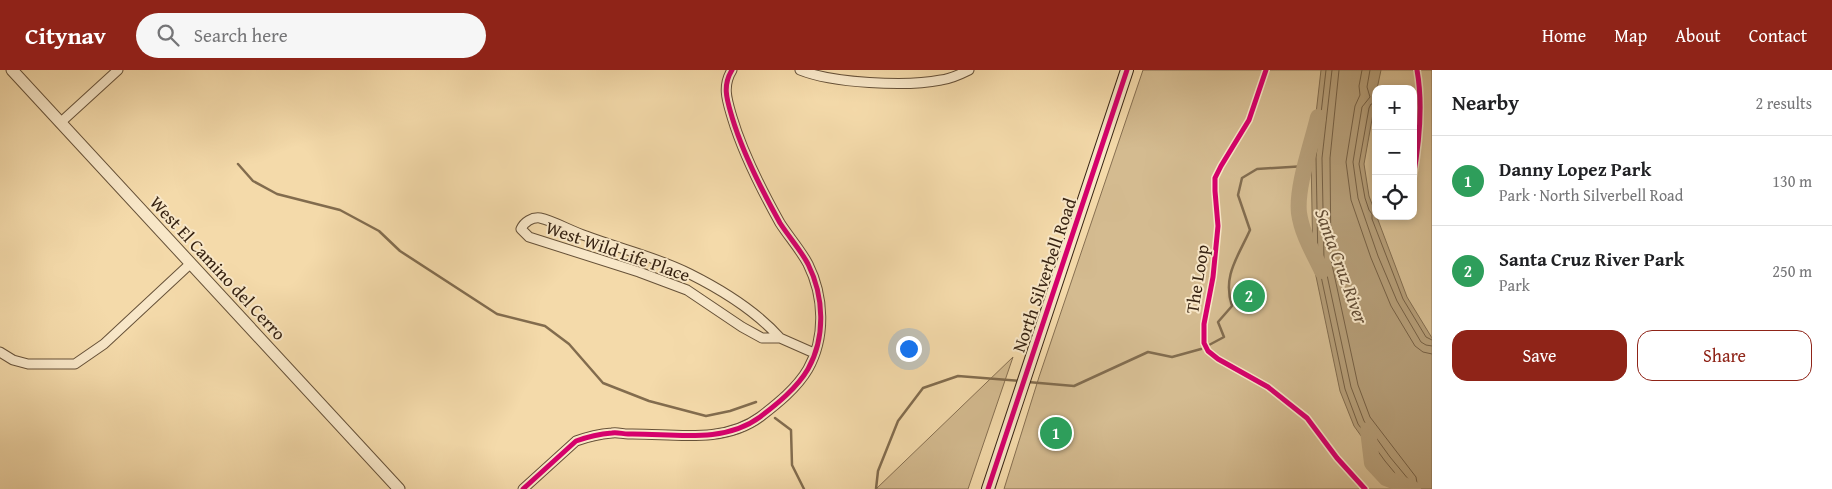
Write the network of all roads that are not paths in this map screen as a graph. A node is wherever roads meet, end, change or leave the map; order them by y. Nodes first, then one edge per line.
1 (12, 70) edge
2 (118, 70) edge
3 (732, 70) edge
4 (800, 70) edge
5 (969, 70) edge
6 (1127, 70) edge
7 (60, 123) junction
8 (190, 264) junction
9 (780, 338) junction
10 (0, 352) edge
11 (814, 352) junction
12 (399, 489) edge
13 (523, 489) edge
14 (988, 489) edge

1 - 7 street, West El Camino del Cerro
2 - 7 street
3 - 11 street
4 - 5 street
6 - 14 main road, North Silverbell Road
7 - 8 street, West El Camino del Cerro
8 - 10 street
8 - 12 street, West El Camino del Cerro
9 - 9 street, West Wild Life Place
9 - 11 street, West Wild Life Place
11 - 13 street

